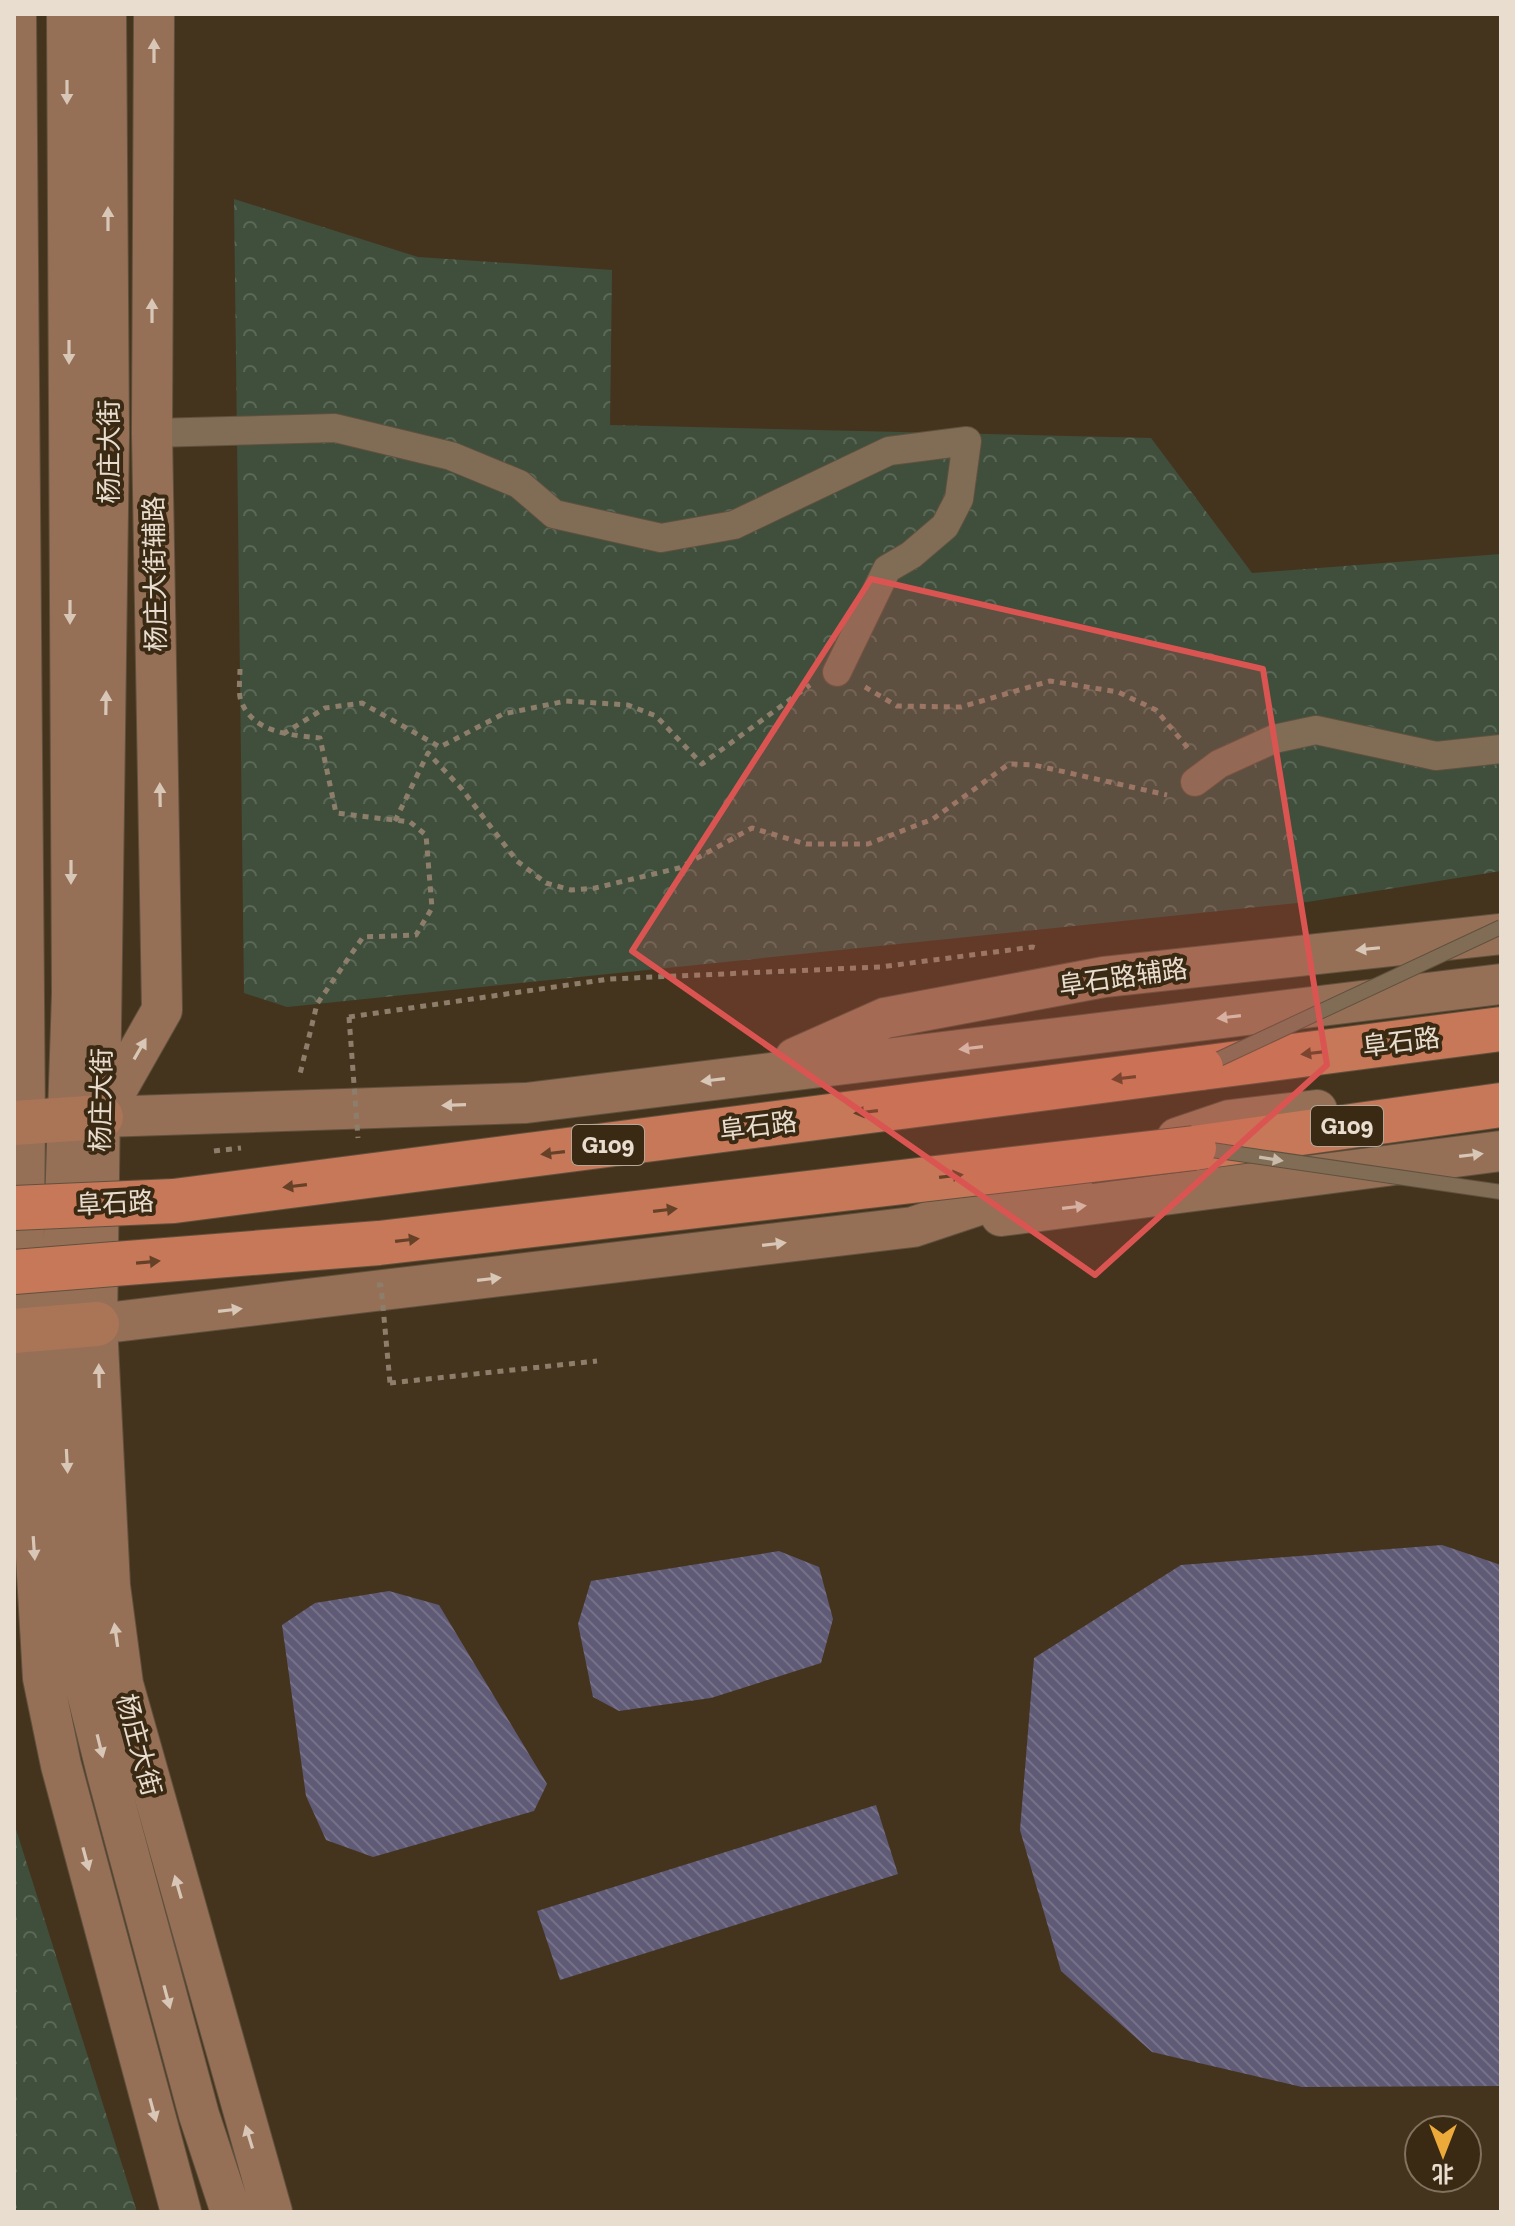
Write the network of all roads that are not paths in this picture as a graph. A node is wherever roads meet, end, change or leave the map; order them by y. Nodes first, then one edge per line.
1 (16, 14) edge
2 (67, 14) edge
3 (106, 14) edge
4 (154, 14) edge
5 (152, 433) junction
6 (837, 672) road end
7 (1501, 749) edge
8 (1195, 782) road end
9 (1501, 927) edge
10 (1501, 934) edge
11 (1501, 984) edge
12 (1501, 1029) edge
13 (1201, 1068) junction
14 (757, 1074) junction
15 (1501, 1087) edge
16 (1501, 1105) edge
17 (52, 1121) edge
18 (1194, 1148) junction
19 (1501, 1151) edge
20 (1501, 1192) edge
21 (14, 1208) edge
22 (913, 1227) junction
23 (14, 1272) edge
24 (49, 1328) edge
25 (181, 2212) edge
26 (231, 2212) edge
27 (272, 2212) edge

1 - 17 main road, 杨庄大街
2 -> 17 main road
17 -> 3 main road, 杨庄大街
5 -> 4 main road, 杨庄大街辅路
5 - 6 street
17 -> 5 main road, 杨庄大街辅路
7 - 8 street
9 - 13 lane, bridge
10 -> 14 main road, 阜石路辅路
11 -> 14 main road, 阜石路
12 -> 13 highway, 阜石路 / G109
13 -> 21 highway, 阜石路 / G109, bridge
14 -> 17 main road, 阜石路
15 - 22 main road
16 - 18 highway, G109, bridge
17 - 24 main road, 杨庄大街
17 - 24 main road, 杨庄大街
18 -> 20 lane, bridge
23 -> 18 highway, G109, bridge
22 -> 19 main road
24 -> 22 main road
24 -> 25 main road, 杨庄大街
24 -> 26 main road, 杨庄大街
27 -> 24 main road, 杨庄大街

